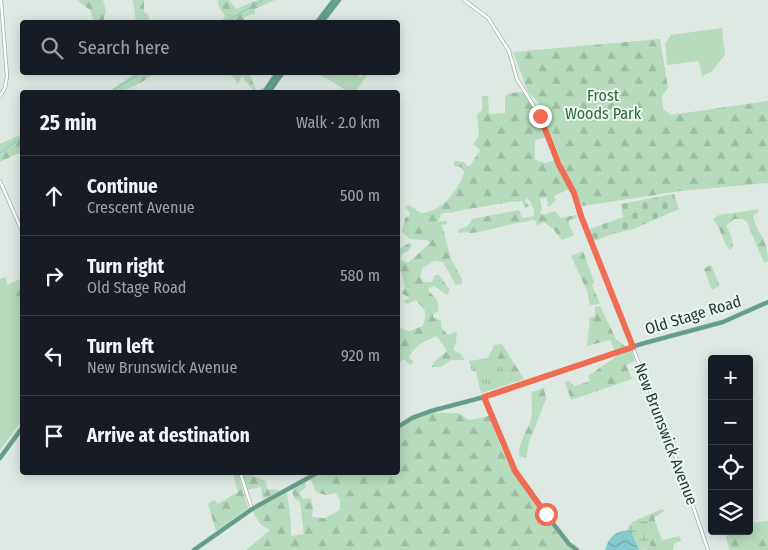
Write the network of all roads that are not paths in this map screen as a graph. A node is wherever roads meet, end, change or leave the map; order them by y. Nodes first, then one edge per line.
1 (1, 0) edge
2 (334, 0) edge
3 (339, 0) edge
4 (464, 0) edge
5 (319, 20) edge
6 (324, 20) edge
7 (276, 75) edge
8 (281, 75) edge
9 (265, 90) edge
10 (270, 90) edge
11 (0, 96) edge
12 (0, 181) edge
13 (20, 226) edge
14 (768, 302) edge
15 (633, 347) junction
16 (484, 397) junction
17 (400, 426) edge
18 (20, 431) edge
19 (0, 458) edge
20 (241, 475) edge
21 (314, 475) edge
22 (252, 509) junction
23 (194, 550) edge
24 (577, 550) edge
25 (708, 550) edge

1 - 11 street
2 - 5 main road
3 - 6 main road
4 - 15 street, New Brunswick Avenue
7 - 9 main road
8 - 10 main road
12 - 13 street
14 - 15 main road, Old Stage Road
15 - 16 main road, Old Stage Road
15 - 25 street, New Brunswick Avenue
16 - 17 main road, Old Stage Road
16 - 24 main road
18 - 19 main road
20 - 22 street
21 - 22 main road
22 - 23 main road

